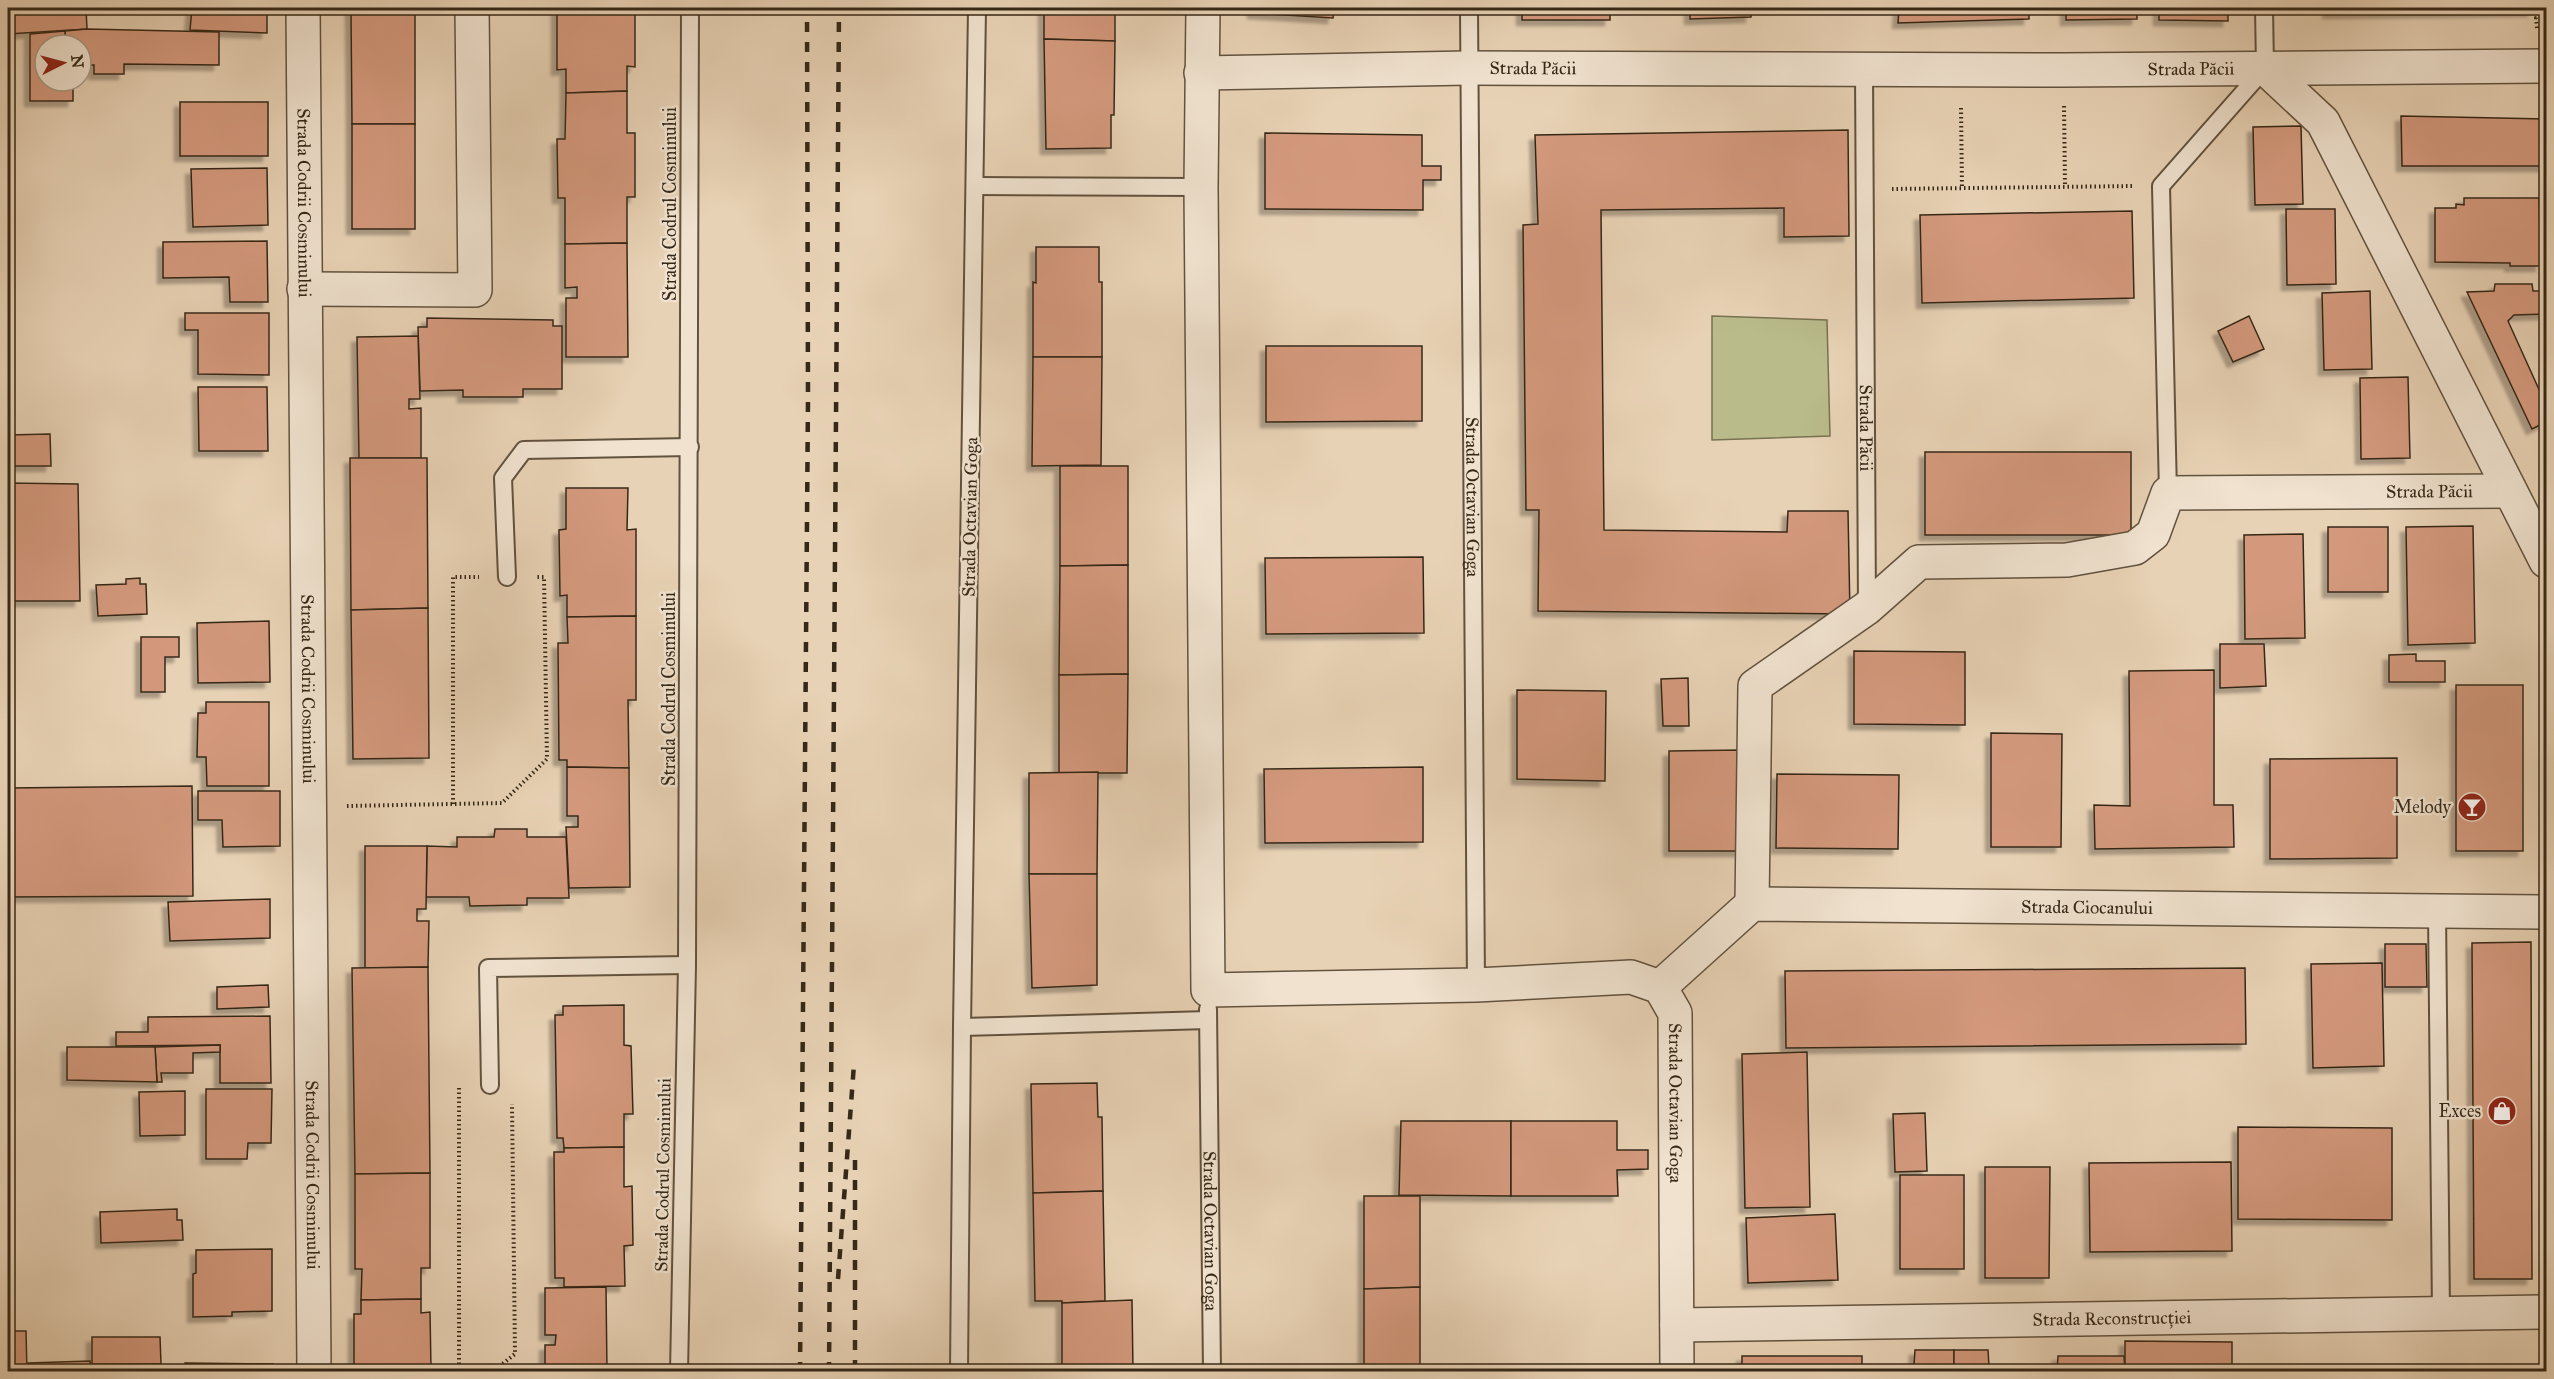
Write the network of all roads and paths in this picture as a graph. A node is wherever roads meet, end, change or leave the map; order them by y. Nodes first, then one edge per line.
1 (303, 8) edge
2 (472, 8) edge
3 (690, 8) edge
4 (977, 8) edge
5 (1203, 8) edge
6 (1469, 8) edge
7 (2264, 8) edge
8 (2547, 66) edge
9 (1468, 68) junction
10 (2265, 68) junction
11 (1961, 69) junction
12 (1864, 70) junction
13 (2063, 70) junction
14 (1202, 73) junction
15 (976, 186) junction
16 (2065, 186) junction
17 (2161, 186) junction
18 (1201, 187) junction
19 (1962, 188) junction
20 (1865, 189) junction
21 (304, 289) junction
22 (690, 447) junction
23 (2510, 491) junction
24 (2168, 493) junction
25 (2547, 561) edge
26 (507, 577) junction
27 (1867, 608) junction
28 (453, 804) junction
29 (310, 806) junction
30 (1752, 904) junction
31 (2437, 910) junction
32 (2547, 912) edge
33 (687, 965) junction
34 (1476, 986) junction
35 (1660, 987) junction
36 (1208, 1005) junction
37 (962, 1027) junction
38 (490, 1085) junction
39 (2547, 1312) edge
40 (2440, 1314) junction
41 (1677, 1325) junction
42 (314, 1371) edge
43 (459, 1371) edge
44 (492, 1371) edge
45 (679, 1371) edge
46 (959, 1371) edge
47 (1212, 1371) edge
48 (1677, 1371) edge

1 - 21 street, Strada Codrii Cosminului
2 - 21 street
3 - 22 lane, Strada Codrul Cosminului
4 - 15 lane, Strada Octavian Goga
5 - 14 street, Strada Octavian Goga
6 - 9 lane, Strada Octavian Goga
7 - 10 lane
8 - 10 street, Strada Păcii
9 - 12 street, Strada Păcii
9 - 14 street, Strada Păcii
9 - 34 lane, Strada Octavian Goga
10 - 13 street, Strada Păcii
10 - 17 lane, Strada Păcii
10 - 23 street
11 - 12 street, Strada Păcii
11 - 13 street, Strada Păcii
11 - 19 path
12 - 20 lane, Strada Păcii
13 - 16 path
14 - 18 street, Strada Octavian Goga
15 - 18 lane
15 - 37 lane, Strada Octavian Goga
16 - 17 path
16 - 19 path
17 - 24 lane
18 - 36 street, Strada Octavian Goga
19 - 20 path
20 - 27 lane, Strada Păcii
21 - 29 street, Strada Codrii Cosminului
22 - 26 lane
22 - 33 lane, Strada Codrul Cosminului
23 - 24 street, Strada Păcii
23 - 25 street
24 - 27 street
26 - 28 path
26 - 28 path
27 - 30 street
28 - 29 path
29 - 42 street, Strada Codrii Cosminului
30 - 31 street, Strada Ciocanului
30 - 35 street
31 - 32 street, Strada Ciocanului
31 - 40 lane
33 - 38 lane
33 - 45 lane, Strada Codrul Cosminului
34 - 35 street
34 - 36 street
35 - 41 street, Strada Octavian Goga
36 - 37 lane
36 - 47 lane, Strada Octavian Goga
37 - 46 lane, Strada Octavian Goga
38 - 43 path
38 - 44 path
39 - 40 street, Strada Reconstrucției
40 - 41 street, Strada Reconstrucției
41 - 48 street, Strada Octavian Goga

